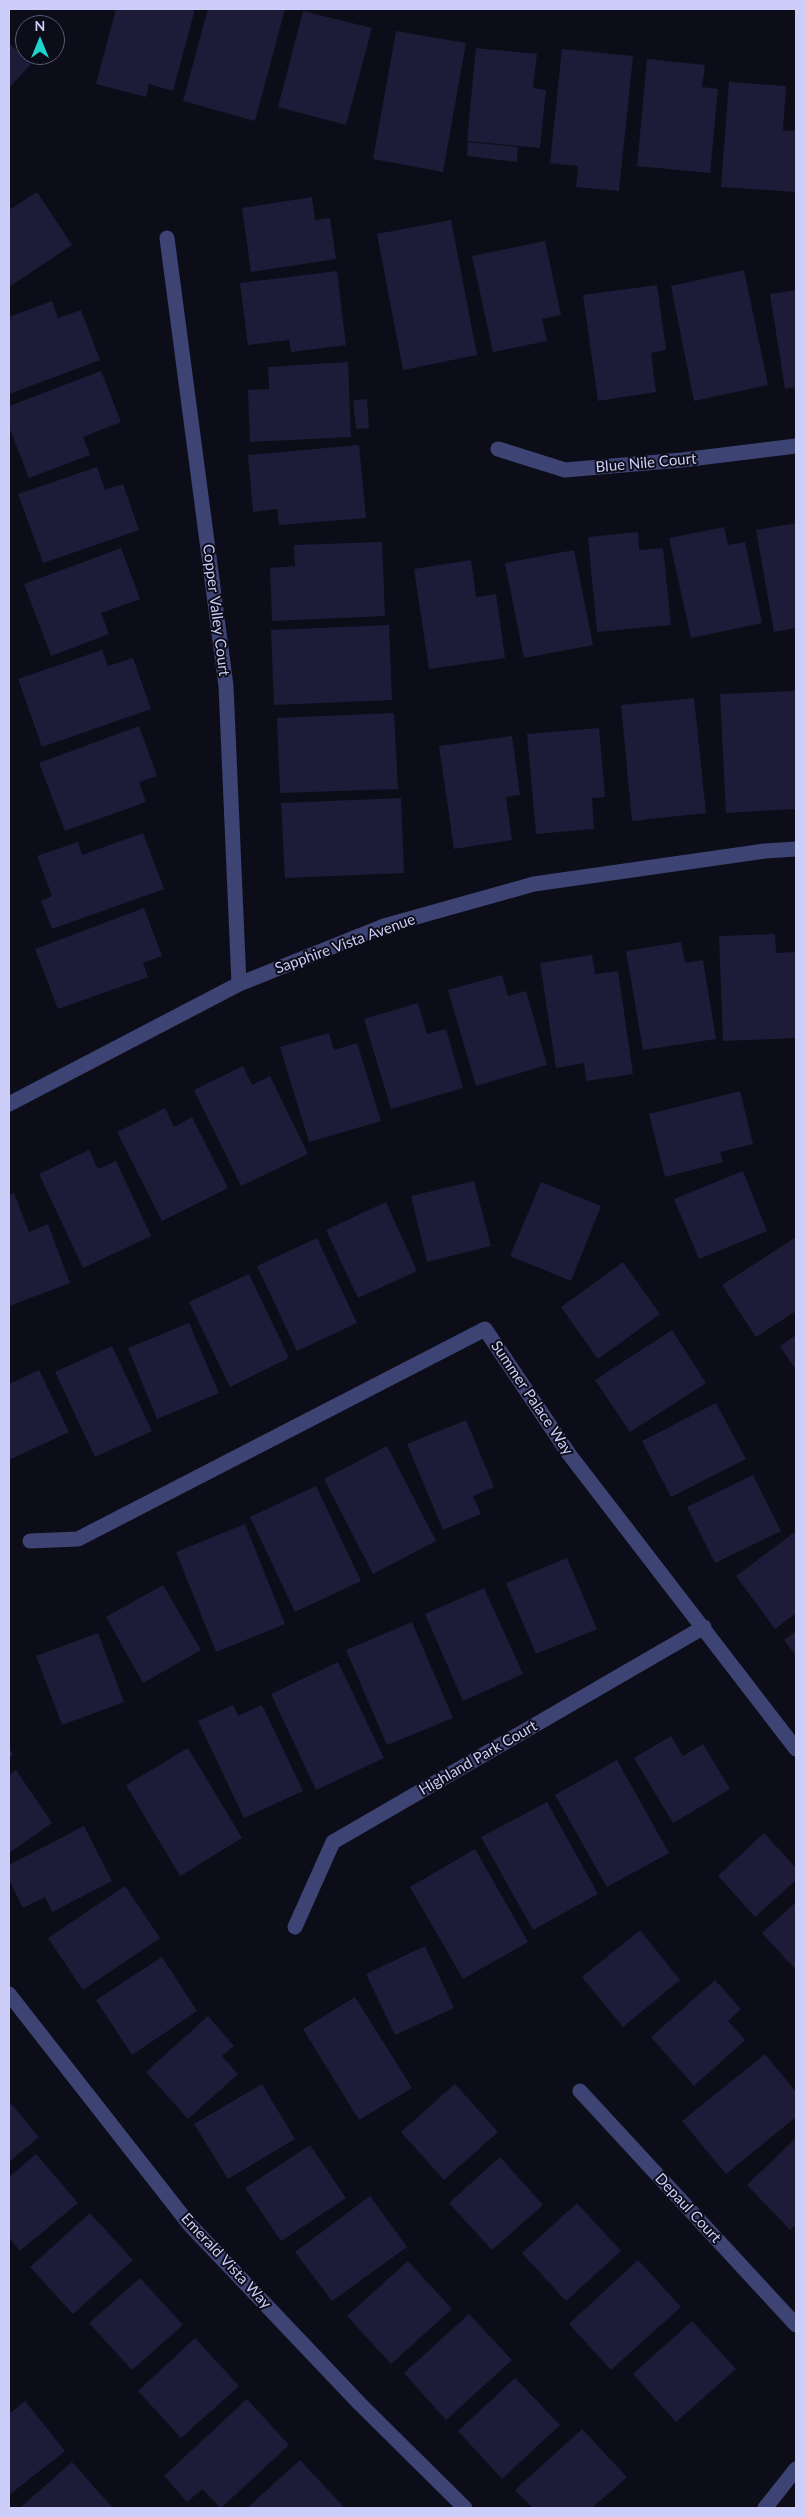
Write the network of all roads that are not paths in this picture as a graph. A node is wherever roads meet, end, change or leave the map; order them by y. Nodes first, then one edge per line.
1 (167, 238) dead end
2 (796, 446) edge
3 (498, 448) dead end
4 (796, 849) edge
5 (239, 984) junction
6 (9, 1104) edge
7 (30, 1541) dead end
8 (704, 1627) junction
9 (796, 1749) edge
10 (295, 1927) dead end
11 (9, 1994) edge
12 (580, 2091) dead end
13 (796, 2326) edge
14 (796, 2469) edge
15 (465, 2508) edge
16 (765, 2508) edge

1 - 5 street, Copper Valley Court
2 - 3 street, Blue Nile Court
4 - 5 street, Sapphire Vista Avenue
5 - 6 street, Sapphire Vista Avenue
7 - 8 street, Summer Palace Way
8 - 9 street, Summer Palace Way
8 - 10 street, Highland Park Court
11 - 15 street, Emerald Vista Way
12 - 13 street, Depaul Court
14 - 16 street

